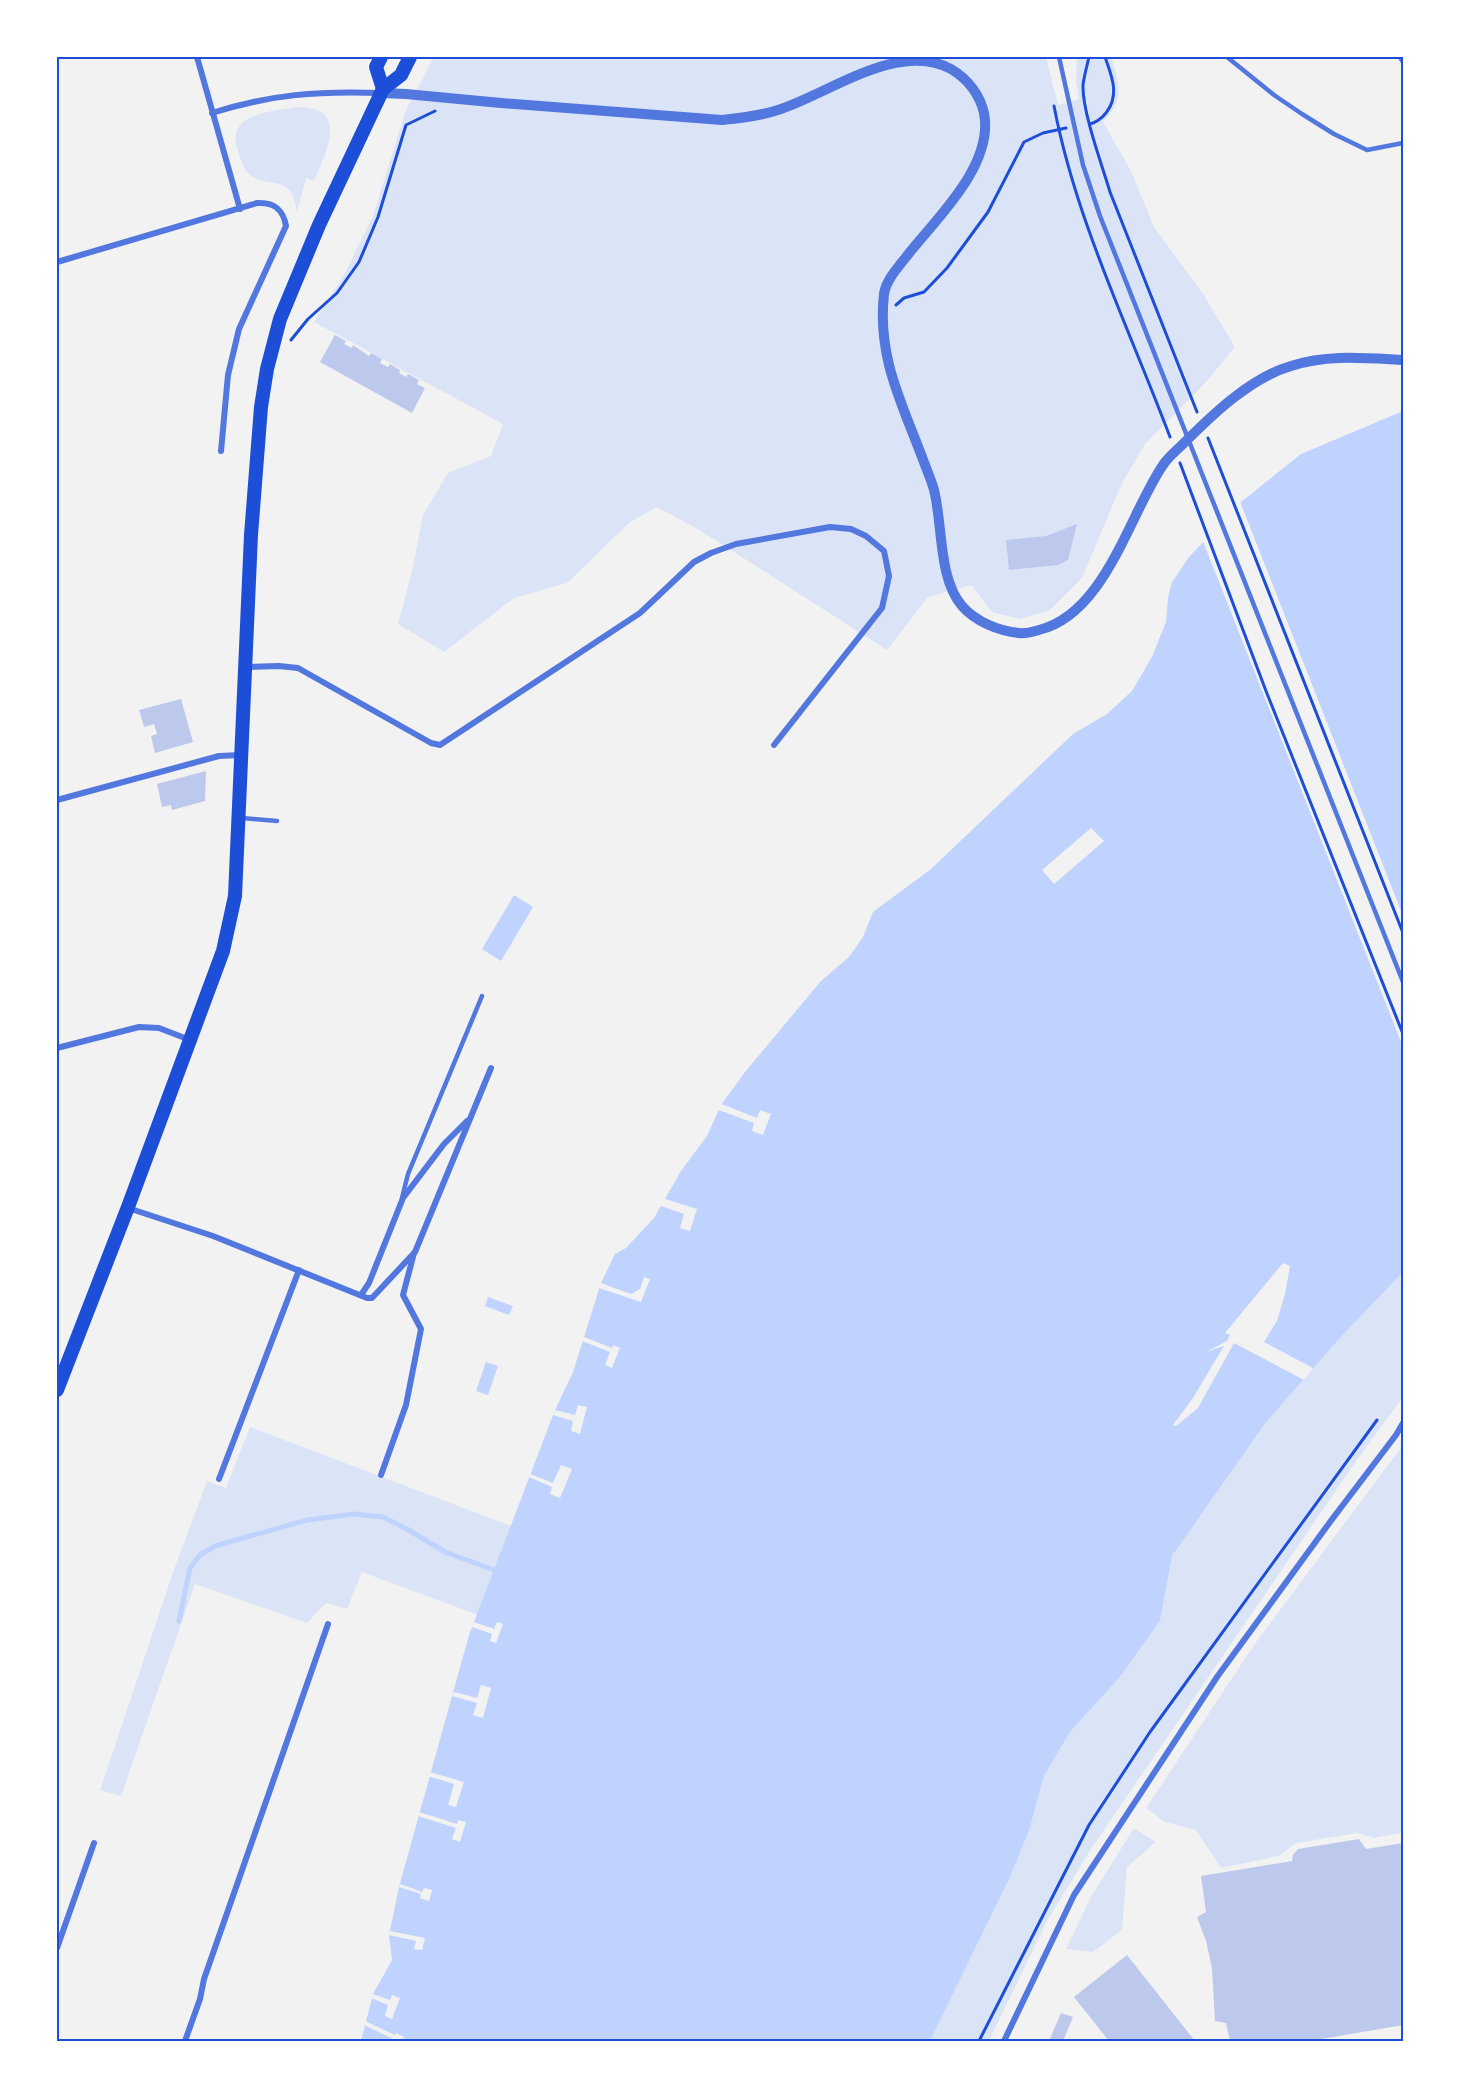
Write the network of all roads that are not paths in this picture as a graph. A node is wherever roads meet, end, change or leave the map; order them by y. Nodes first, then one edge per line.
1 (197, 57) edge
2 (381, 57) edge
3 (410, 57) edge
4 (1059, 57) edge
5 (1227, 57) edge
6 (1400, 57) edge
7 (1403, 62) edge
8 (382, 91) junction
9 (212, 112) junction
10 (1403, 143) edge
11 (240, 209) junction
12 (57, 262) edge
13 (1403, 360) edge
14 (221, 451) dead end
15 (245, 667) junction
16 (774, 745) dead end
17 (241, 755) junction
18 (57, 800) edge
19 (239, 818) junction
20 (277, 821) dead end
21 (1403, 982) edge
22 (482, 996) dead end
23 (190, 1040) junction
24 (57, 1048) edge
25 (491, 1068) dead end
26 (471, 1118) junction
27 (402, 1200) junction
28 (128, 1207) junction
29 (415, 1252) junction
30 (299, 1270) junction
31 (364, 1297) junction
32 (57, 1390) edge
33 (1403, 1423) edge
34 (381, 1475) dead end
35 (219, 1479) dead end
36 (328, 1624) dead end
37 (94, 1843) dead end
38 (57, 1948) edge
39 (185, 2041) edge
40 (1004, 2041) edge

1 - 9 street
2 - 8 main road
3 - 8 main road
4 - 21 lane
5 - 10 lane
6 - 7 lane
8 - 9 street
8 - 13 street
8 - 15 main road
9 - 11 street
11 - 12 street
11 - 14 street
15 - 16 street
15 - 17 main road
17 - 18 street
17 - 19 main road
19 - 20 lane
19 - 23 main road
22 - 27 lane
23 - 24 street
23 - 28 main road
25 - 26 street
26 - 27 street
26 - 29 street
27 - 31 street
28 - 30 street
28 - 32 main road
29 - 31 street
29 - 34 street
30 - 31 street
30 - 35 street
33 - 40 street
36 - 39 street
37 - 38 street

